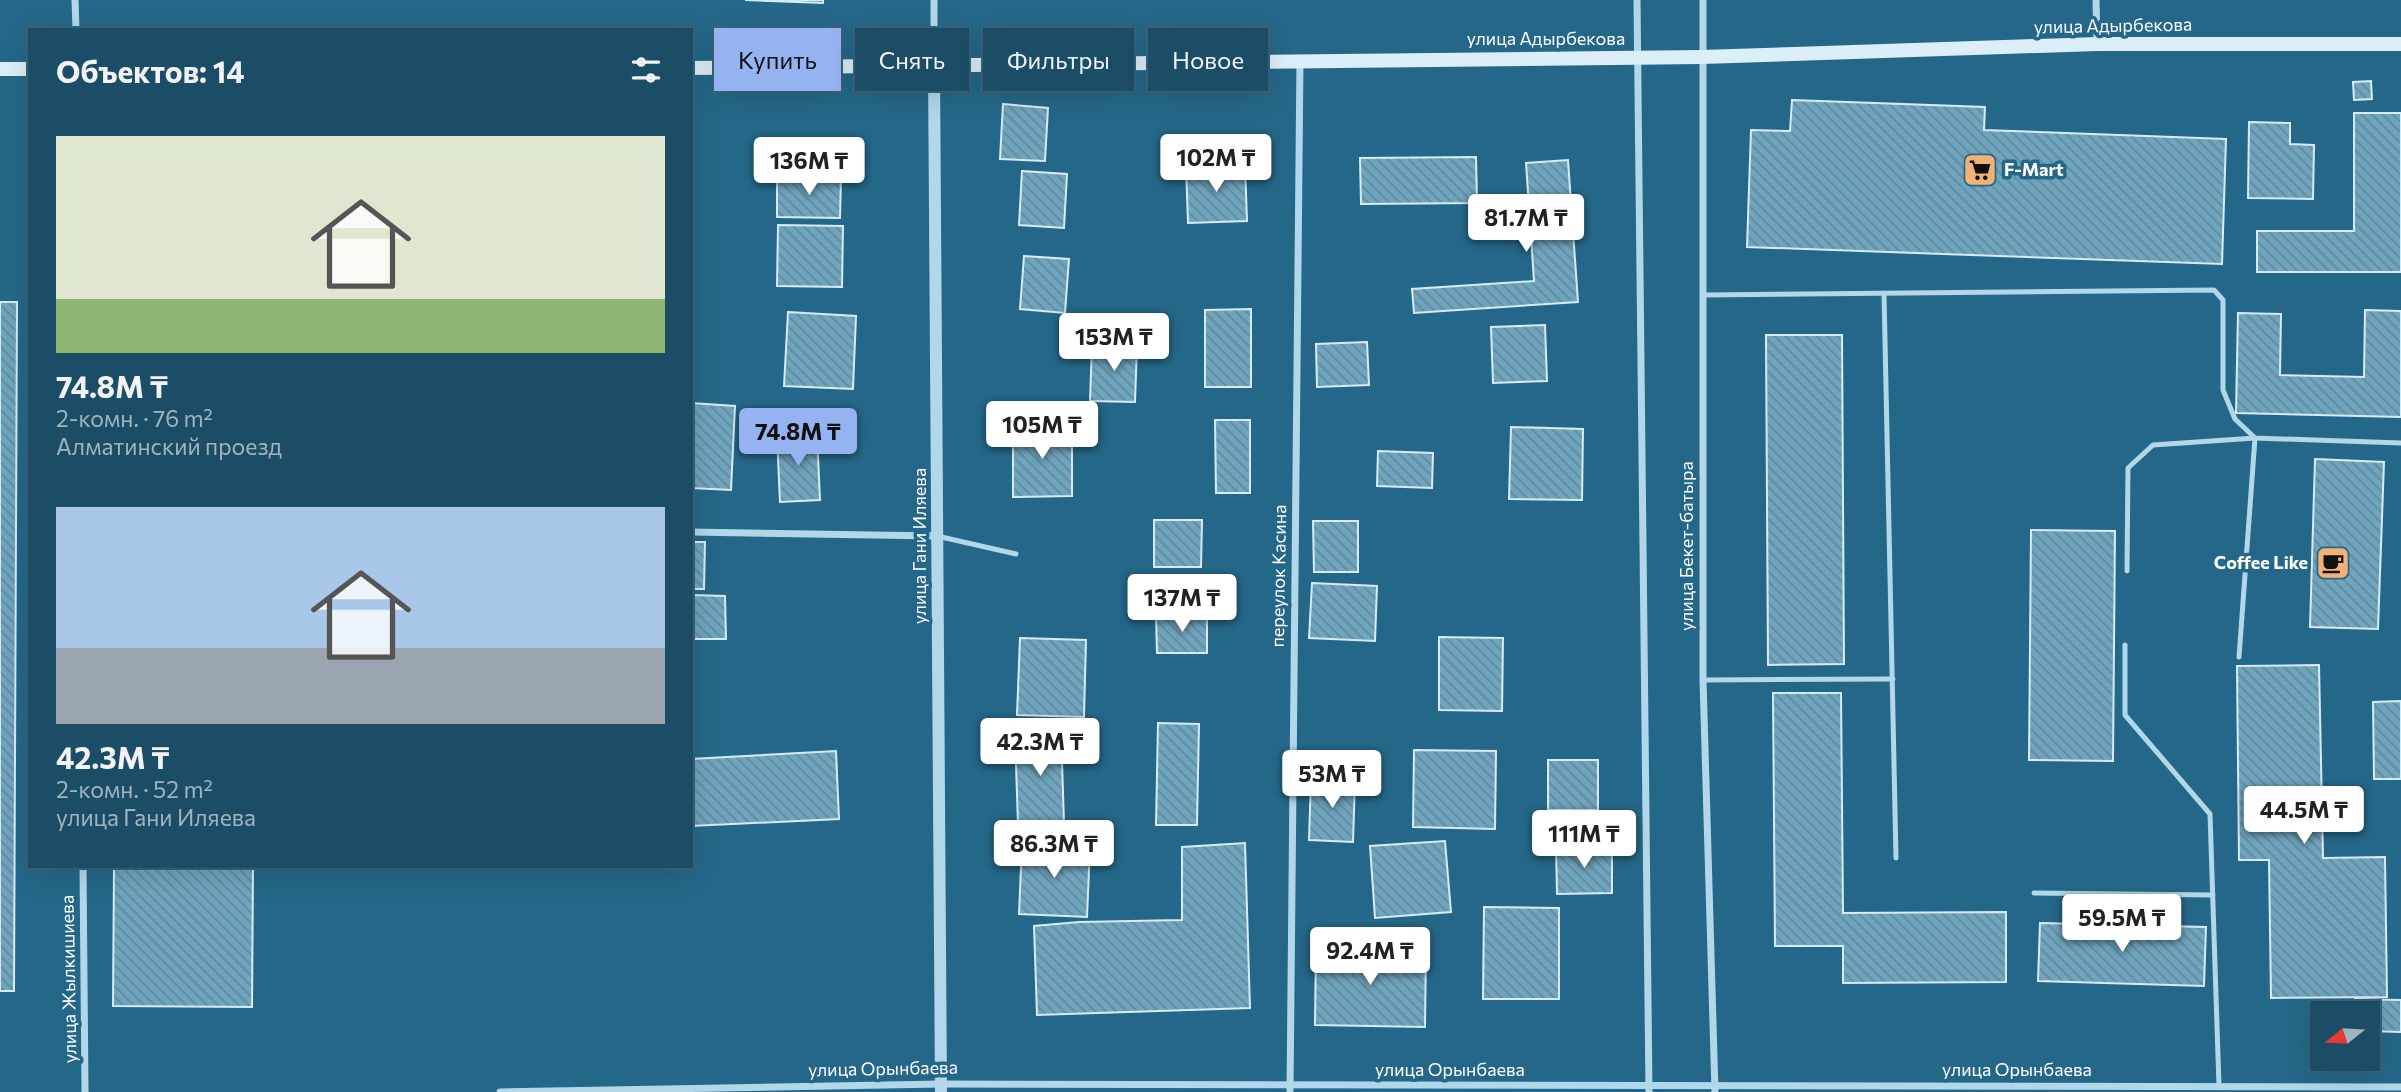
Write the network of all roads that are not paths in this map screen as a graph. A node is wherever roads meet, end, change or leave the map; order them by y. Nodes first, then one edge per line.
1 (75, 0) edge
2 (934, 0) edge
3 (1637, 0) edge
4 (1703, 0) edge
5 (2096, 0) edge
6 (76, 28) edge
7 (934, 28) edge
8 (2097, 44) junction
9 (2401, 44) edge
10 (1638, 57) junction
11 (1702, 57) junction
12 (1300, 60) junction
13 (969, 67) edge
14 (693, 68) edge
15 (855, 68) edge
16 (0, 69) edge
17 (28, 69) edge
18 (934, 91) edge
19 (1884, 293) junction
20 (1703, 295) junction
21 (2255, 438) junction
22 (2401, 443) edge
23 (693, 532) edge
24 (937, 536) junction
25 (1016, 554) dead end
26 (2127, 571) dead end
27 (2125, 646) dead end
28 (2239, 657) dead end
29 (1893, 679) junction
30 (1703, 680) junction
31 (1896, 858) dead end
32 (83, 868) edge
33 (2034, 893) dead end
34 (2213, 895) junction
35 (2219, 1086) junction
36 (2401, 1087) edge
37 (941, 1088) edge
38 (1290, 1088) edge
39 (1649, 1089) edge
40 (1715, 1089) edge
41 (2095, 1089) edge
42 (85, 1092) edge
43 (500, 1092) edge

1 - 6 street
2 - 7 street, улица Гани Иляева
3 - 10 street
4 - 11 street, улица Бекет-батыра
5 - 8 street
8 - 9 main road, улица Адырбекова
8 - 11 main road, улица Адырбекова
10 - 11 main road, улица Адырбекова
10 - 12 main road, улица Адырбекова
10 - 39 street
11 - 20 street, улица Бекет-батыра
12 - 13 main road, улица Адырбекова
12 - 38 street, переулок Касина
14 - 15 main road, улица Адырбекова
16 - 17 main road
18 - 24 street, улица Гани Иляева
19 - 20 lane
19 - 21 lane
19 - 29 lane
20 - 30 street, улица Бекет-батыра
21 - 22 lane
21 - 26 lane
21 - 28 lane
23 - 24 street
24 - 25 lane
24 - 37 street, улица Гани Иляева
27 - 34 lane
29 - 30 lane
29 - 31 lane
30 - 40 street, улица Бекет-батыра
32 - 42 street, улица Жылкишиева
33 - 34 lane
34 - 35 lane
35 - 36 street, улица Орынбаева
35 - 41 street, улица Орынбаева
37 - 38 street, улица Орынбаева
37 - 43 street, улица Орынбаева
38 - 39 street, улица Орынбаева
39 - 40 street, улица Орынбаева
40 - 41 street, улица Орынбаева

